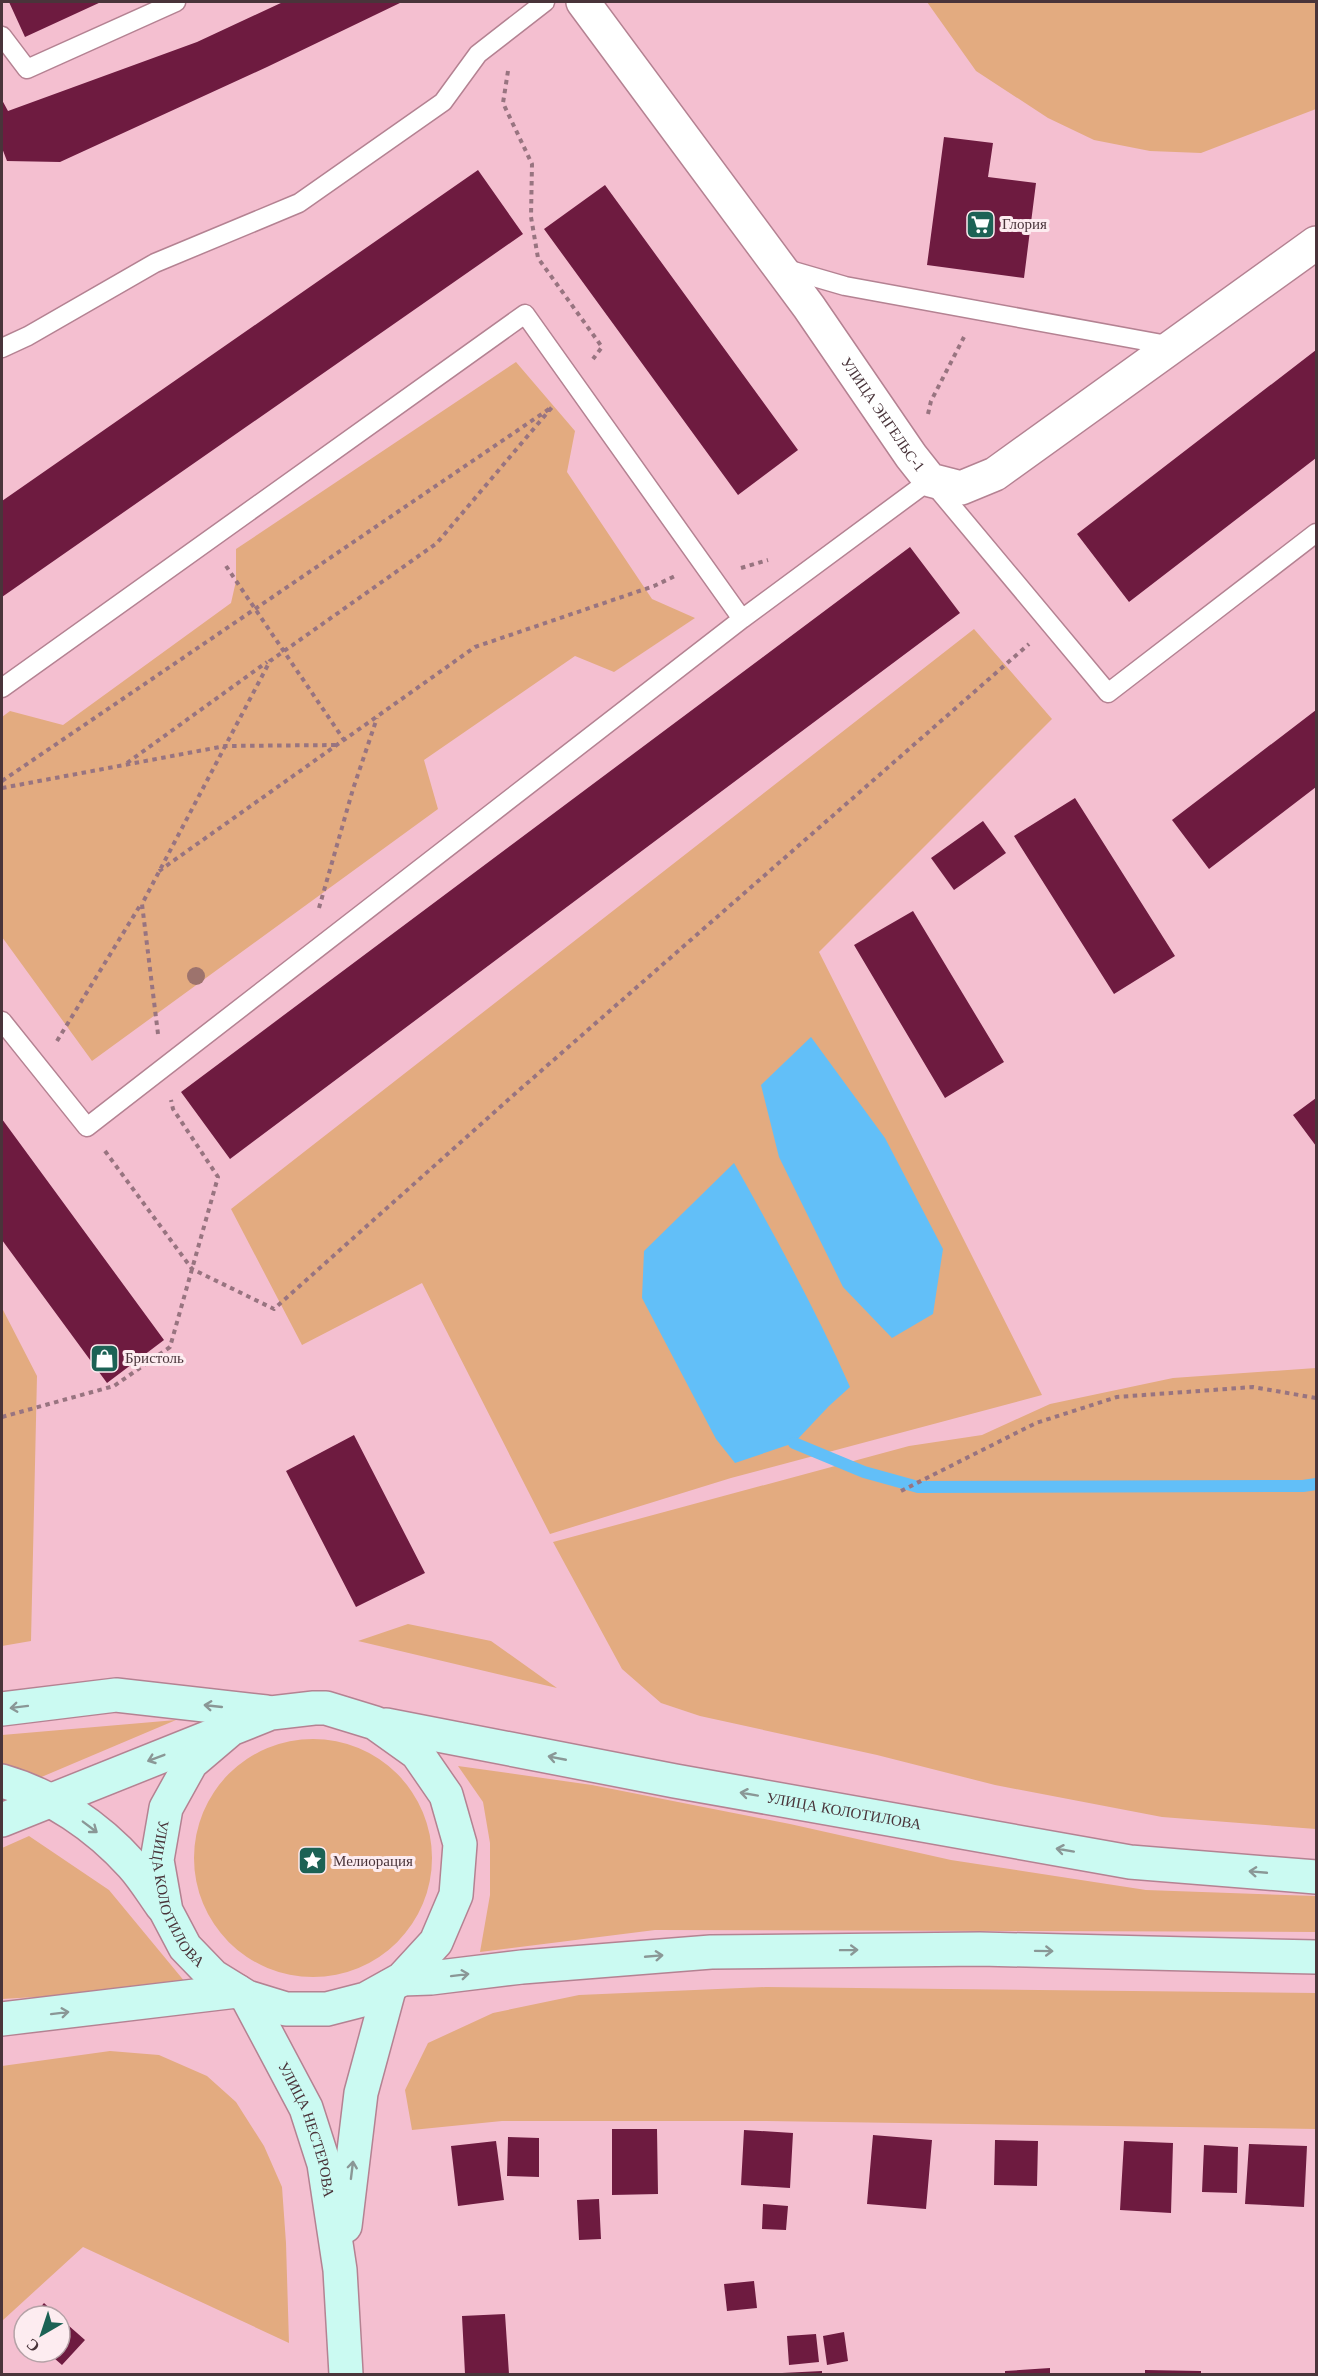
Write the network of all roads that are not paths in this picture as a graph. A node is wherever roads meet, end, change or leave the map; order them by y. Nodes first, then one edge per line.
1 (176, 2) edge
2 (545, 2) edge
3 (583, 2) edge
4 (2, 36) edge
5 (1317, 243) edge
6 (778, 266) junction
7 (1173, 346) junction
8 (2, 348) edge
9 (920, 468) junction
10 (1317, 533) edge
11 (742, 620) junction
12 (2, 688) edge
13 (2, 1021) edge
14 (2, 1709) edge
15 (271, 1713) junction
16 (375, 1723) junction
17 (231, 1729) junction
18 (2, 1781) edge
19 (51, 1799) junction
20 (2, 1820) edge
21 (1317, 1877) edge
22 (166, 1911) junction
23 (1317, 1957) edge
24 (396, 1982) junction
25 (242, 1994) junction
26 (2, 2019) edge
27 (340, 2270) junction
28 (346, 2374) edge

1 - 4 lane
2 - 8 lane
3 - 6 street, УЛИЦА ЭНГЕЛЬС-1
5 - 7 street, УЛИЦА ЭНГЕЛЬС-1
6 - 7 lane
6 - 9 street, УЛИЦА ЭНГЕЛЬС-1
7 - 9 street, УЛИЦА ЭНГЕЛЬС-1
9 - 10 lane
9 - 11 lane
11 - 12 lane
11 - 13 lane
15 -> 14 main road
15 - 16 main road, УЛИЦА КОЛОТИЛОВА
15 - 17 main road, УЛИЦА КОЛОТИЛОВА
21 -> 16 main road, УЛИЦА КОЛОТИЛОВА
16 - 24 main road, УЛИЦА КОЛОТИЛОВА
17 -> 19 main road, УЛИЦА КОЛОТИЛОВА
17 - 22 main road, УЛИЦА КОЛОТИЛОВА
18 - 19 main road
19 - 20 main road, УЛИЦА КОЛОТИЛОВА
19 -> 22 main road
22 - 25 main road, УЛИЦА КОЛОТИЛОВА
24 -> 23 main road, УЛИЦА КОЛОТИЛОВА
24 - 25 main road, УЛИЦА КОЛОТИЛОВА
27 -> 24 main road, УЛИЦА НЕСТЕРОВА
26 -> 25 main road, УЛИЦА КОЛОТИЛОВА
25 - 27 main road, УЛИЦА НЕСТЕРОВА
27 - 28 main road, УЛИЦА НЕСТЕРОВА

